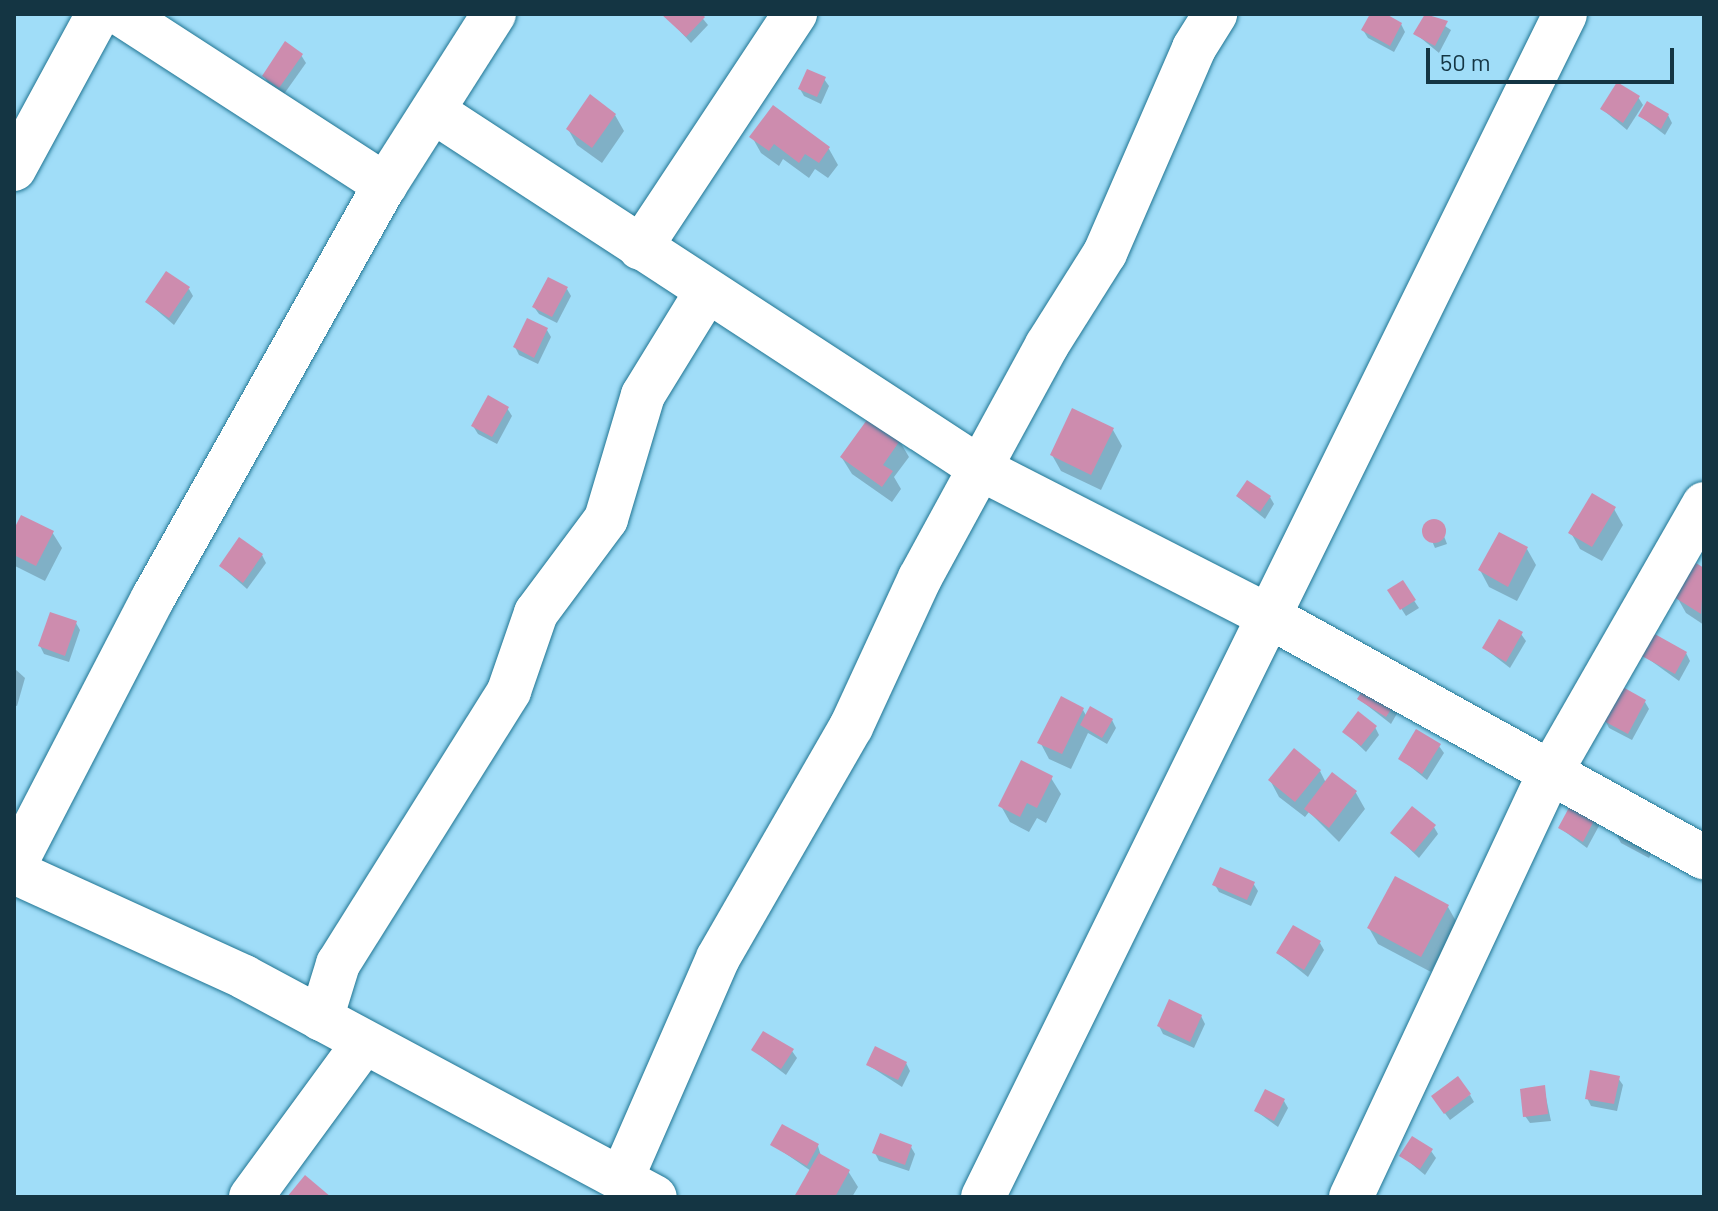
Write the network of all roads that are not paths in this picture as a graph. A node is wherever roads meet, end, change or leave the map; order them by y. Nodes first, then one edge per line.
1 (98, 14) edge
2 (121, 14) edge
3 (494, 14) edge
4 (795, 14) edge
5 (1215, 14) edge
6 (1565, 14) edge
7 (433, 111) junction
8 (14, 169) edge
9 (385, 185) junction
10 (640, 248) junction
11 (707, 291) junction
12 (983, 470) junction
13 (1704, 504) edge
14 (1272, 618) junction
15 (1550, 773) junction
16 (1704, 857) edge
17 (14, 869) edge
18 (321, 1019) junction
19 (363, 1044) junction
20 (638, 1189) edge
21 (251, 1197) edge
22 (983, 1197) edge
23 (1351, 1197) edge

1 - 8 street
2 - 9 street
3 - 7 street
4 - 10 street
5 - 12 street
6 - 14 street
7 - 9 street
7 - 10 street
9 - 17 street
10 - 11 street
11 - 12 street
11 - 18 street
12 - 14 street
12 - 20 street
13 - 15 street
14 - 15 street
14 - 22 street
15 - 16 street
15 - 23 street
17 - 18 street
18 - 19 street
19 - 20 street
19 - 21 street

